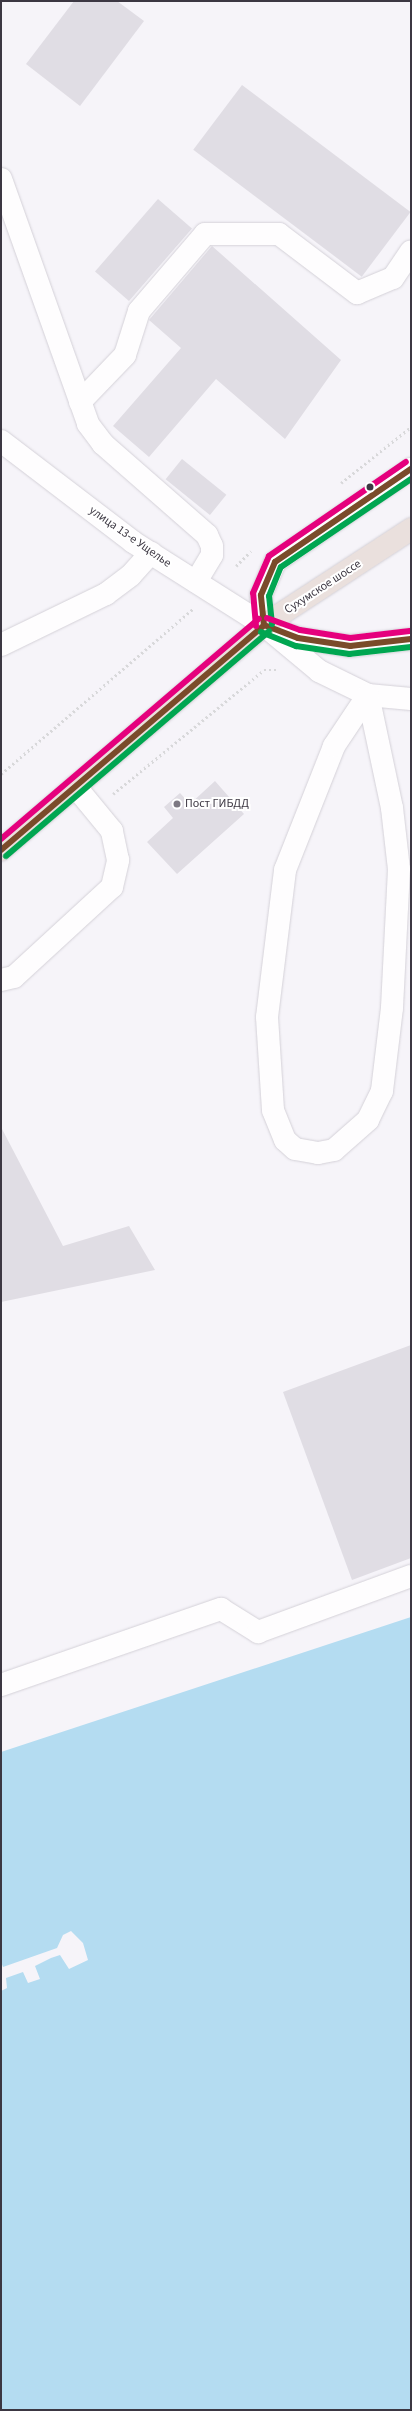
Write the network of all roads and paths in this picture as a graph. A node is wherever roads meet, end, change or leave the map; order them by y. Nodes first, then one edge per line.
1 (1, 179) edge
2 (411, 251) edge
3 (80, 402) junction
4 (411, 427) edge
5 (1, 441) edge
6 (411, 469) edge
7 (337, 487) dead end
8 (411, 530) edge
9 (256, 545) dead end
10 (151, 554) junction
11 (204, 587) junction
12 (264, 625) junction
13 (411, 639) edge
14 (1, 645) edge
15 (319, 671) junction
16 (368, 695) junction
17 (411, 699) edge
18 (1, 774) edge
19 (75, 786) junction
20 (95, 810) junction
21 (1, 850) edge
22 (1, 980) edge
23 (411, 1576) edge
24 (1, 1685) edge

1 - 3 street
2 - 3 street
3 - 11 street
4 - 7 path
5 - 10 street, улица 13-е Ущелье
6 - 12 street
8 - 12 highway, Сухумское шоссе
9 - 11 path
10 - 11 street, улица 13-е Ущелье
10 - 14 street
11 - 12 street, улица 13-е Ущелье
11 - 18 path
12 - 13 street
12 - 15 street
12 - 19 highway, Сухумское шоссе
15 - 16 street
15 - 20 path
16 - 16 street
16 - 17 street
19 - 20 street
19 - 21 highway, Сухумское шоссе
20 - 22 street
23 - 24 street

